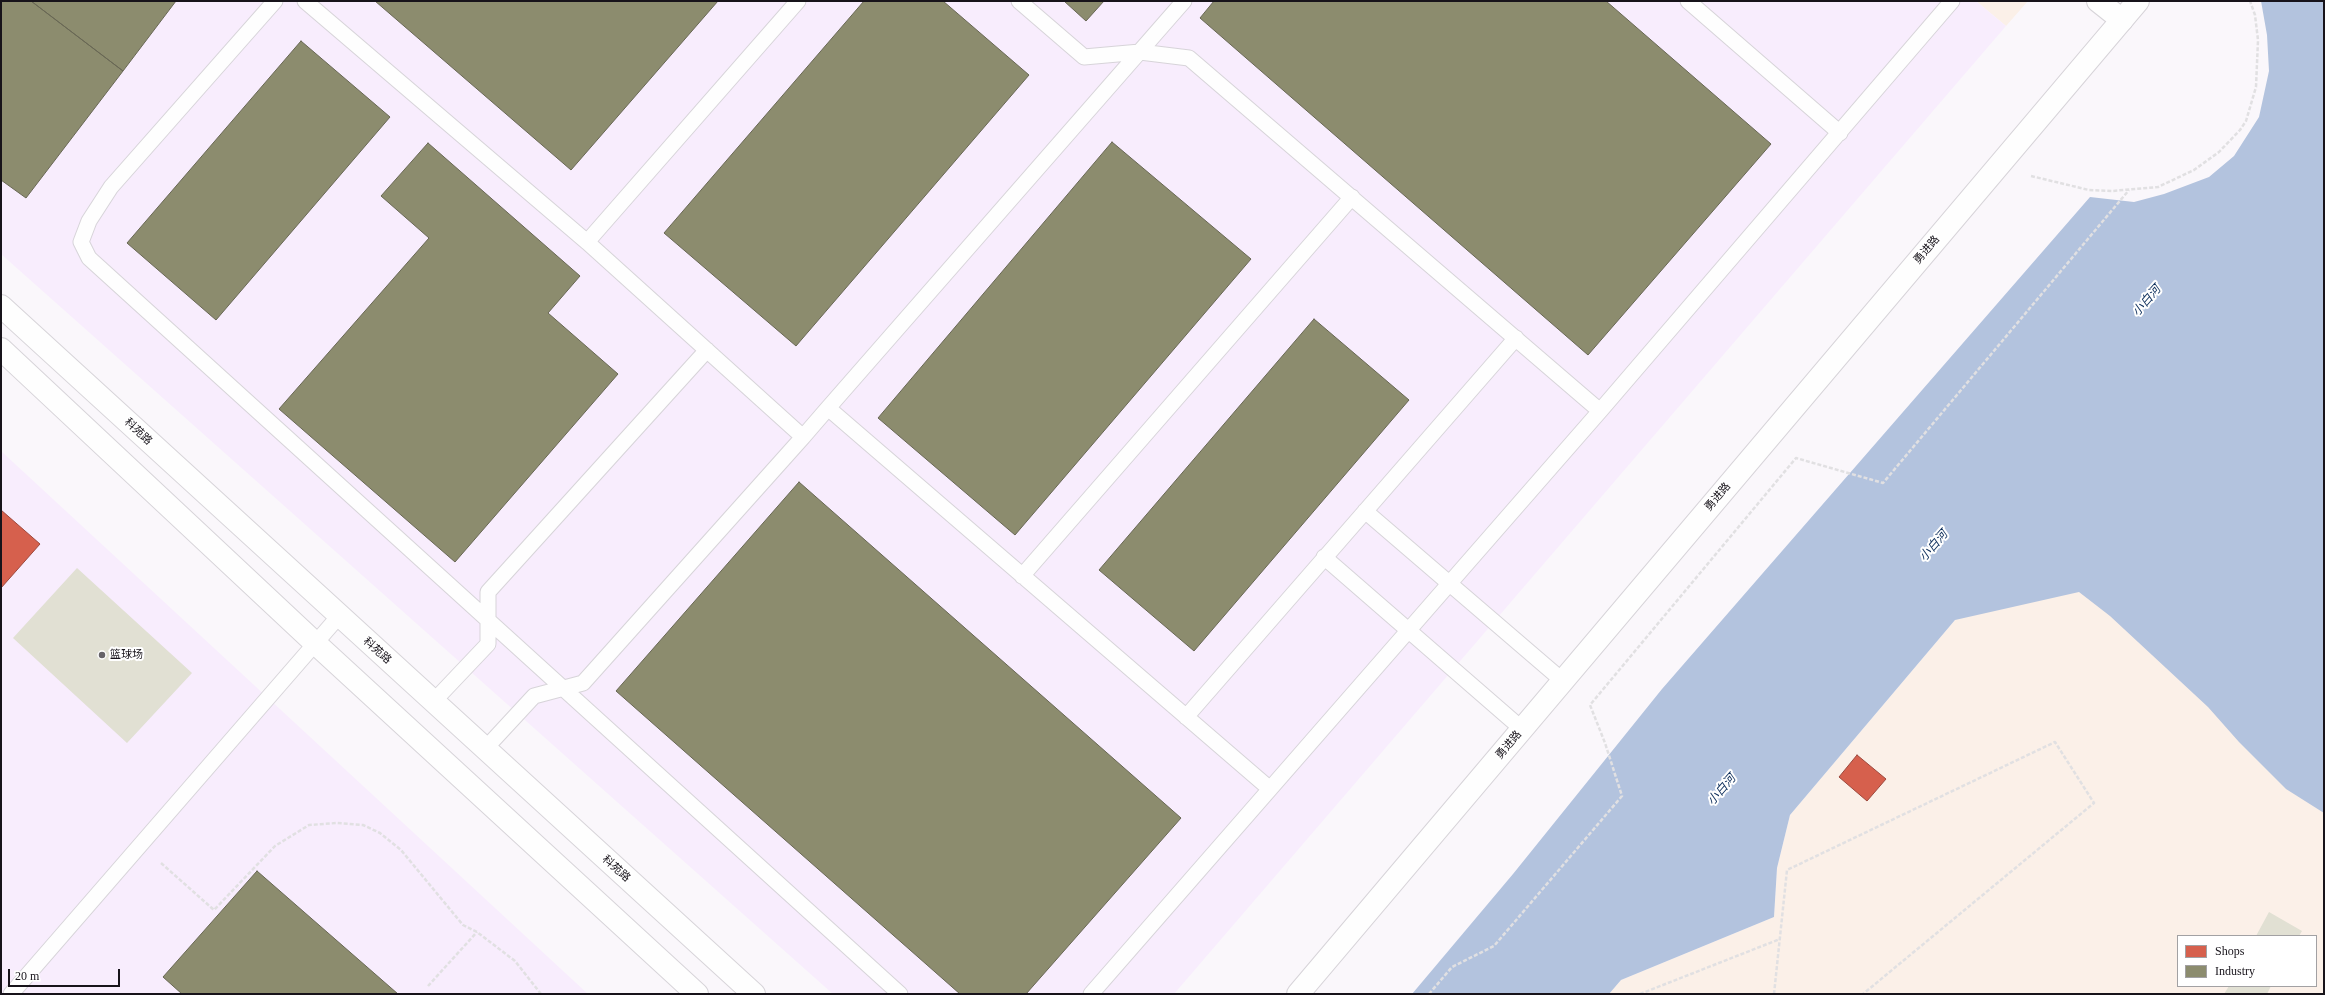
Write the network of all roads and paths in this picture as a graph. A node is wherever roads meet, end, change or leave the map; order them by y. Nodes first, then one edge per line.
1 (275, 1) edge
2 (305, 1) edge
3 (1019, 1) edge
4 (1184, 1) edge
5 (1688, 1) edge
6 (1952, 1) edge
7 (2098, 1) edge
8 (2138, 1) edge
9 (2250, 1) edge
10 (793, 3) edge
11 (2122, 20) junction
12 (1140, 52) junction
13 (1840, 133) junction
14 (1997, 168) junction
15 (2129, 190) junction
16 (1352, 197) junction
17 (587, 242) junction
18 (1, 306) edge
19 (1516, 338) junction
20 (1, 349) edge
21 (707, 350) junction
22 (828, 408) junction
23 (1600, 411) junction
24 (804, 437) junction
25 (1365, 511) junction
26 (1324, 558) junction
27 (1022, 576) junction
28 (1448, 584) junction
29 (339, 616) junction
30 (488, 620) junction
31 (1408, 631) junction
32 (315, 643) junction
33 (1563, 681) junction
34 (563, 689) junction
35 (433, 702) junction
36 (1186, 717) junction
37 (1522, 729) junction
38 (485, 749) junction
39 (1270, 790) junction
40 (140, 845) junction
41 (477, 932) junction
42 (1780, 938) junction
43 (428, 986) dead end
44 (1, 990) edge
45 (6, 994) edge
46 (11, 994) edge
47 (540, 994) edge
48 (697, 994) edge
49 (754, 994) edge
50 (900, 994) edge
51 (1090, 994) edge
52 (1298, 994) edge
53 (1429, 994) edge
54 (1640, 994) edge
55 (1774, 994) edge
56 (1863, 994) edge

1 - 30 lane
2 - 17 lane
3 - 12 lane
4 - 12 lane
5 - 13 lane
6 - 13 lane
7 - 11 street
8 - 11 street, 勇进路
9 - 15 path
10 - 17 lane
11 - 14 street, 勇进路
12 - 16 lane
12 - 22 lane
13 - 23 lane
14 - 15 path
14 - 33 street, 勇进路
15 - 53 path
16 - 19 lane
16 - 27 lane
17 - 21 lane
18 - 29 street, 科苑路
19 - 23 lane
19 - 25 lane
20 - 32 street
21 - 24 lane
21 - 30 lane
22 - 24 lane
22 - 27 lane
23 - 28 lane
24 - 34 lane
25 - 26 lane
25 - 28 lane
26 - 31 lane
26 - 36 lane
27 - 36 lane
28 - 31 lane
28 - 33 lane
29 - 32 lane
29 - 35 street, 科苑路
30 - 34 lane
30 - 35 lane
31 - 37 lane
31 - 39 lane
32 - 40 lane
32 - 48 street
33 - 37 street, 勇进路
34 - 38 lane
34 - 50 lane
35 - 38 street, 科苑路
36 - 39 lane
37 - 52 street, 勇进路
38 - 49 street, 科苑路
39 - 51 lane
40 - 41 path
40 - 46 lane
41 - 43 path
41 - 47 path
42 - 54 path
42 - 55 path
42 - 56 path
44 - 45 lane

